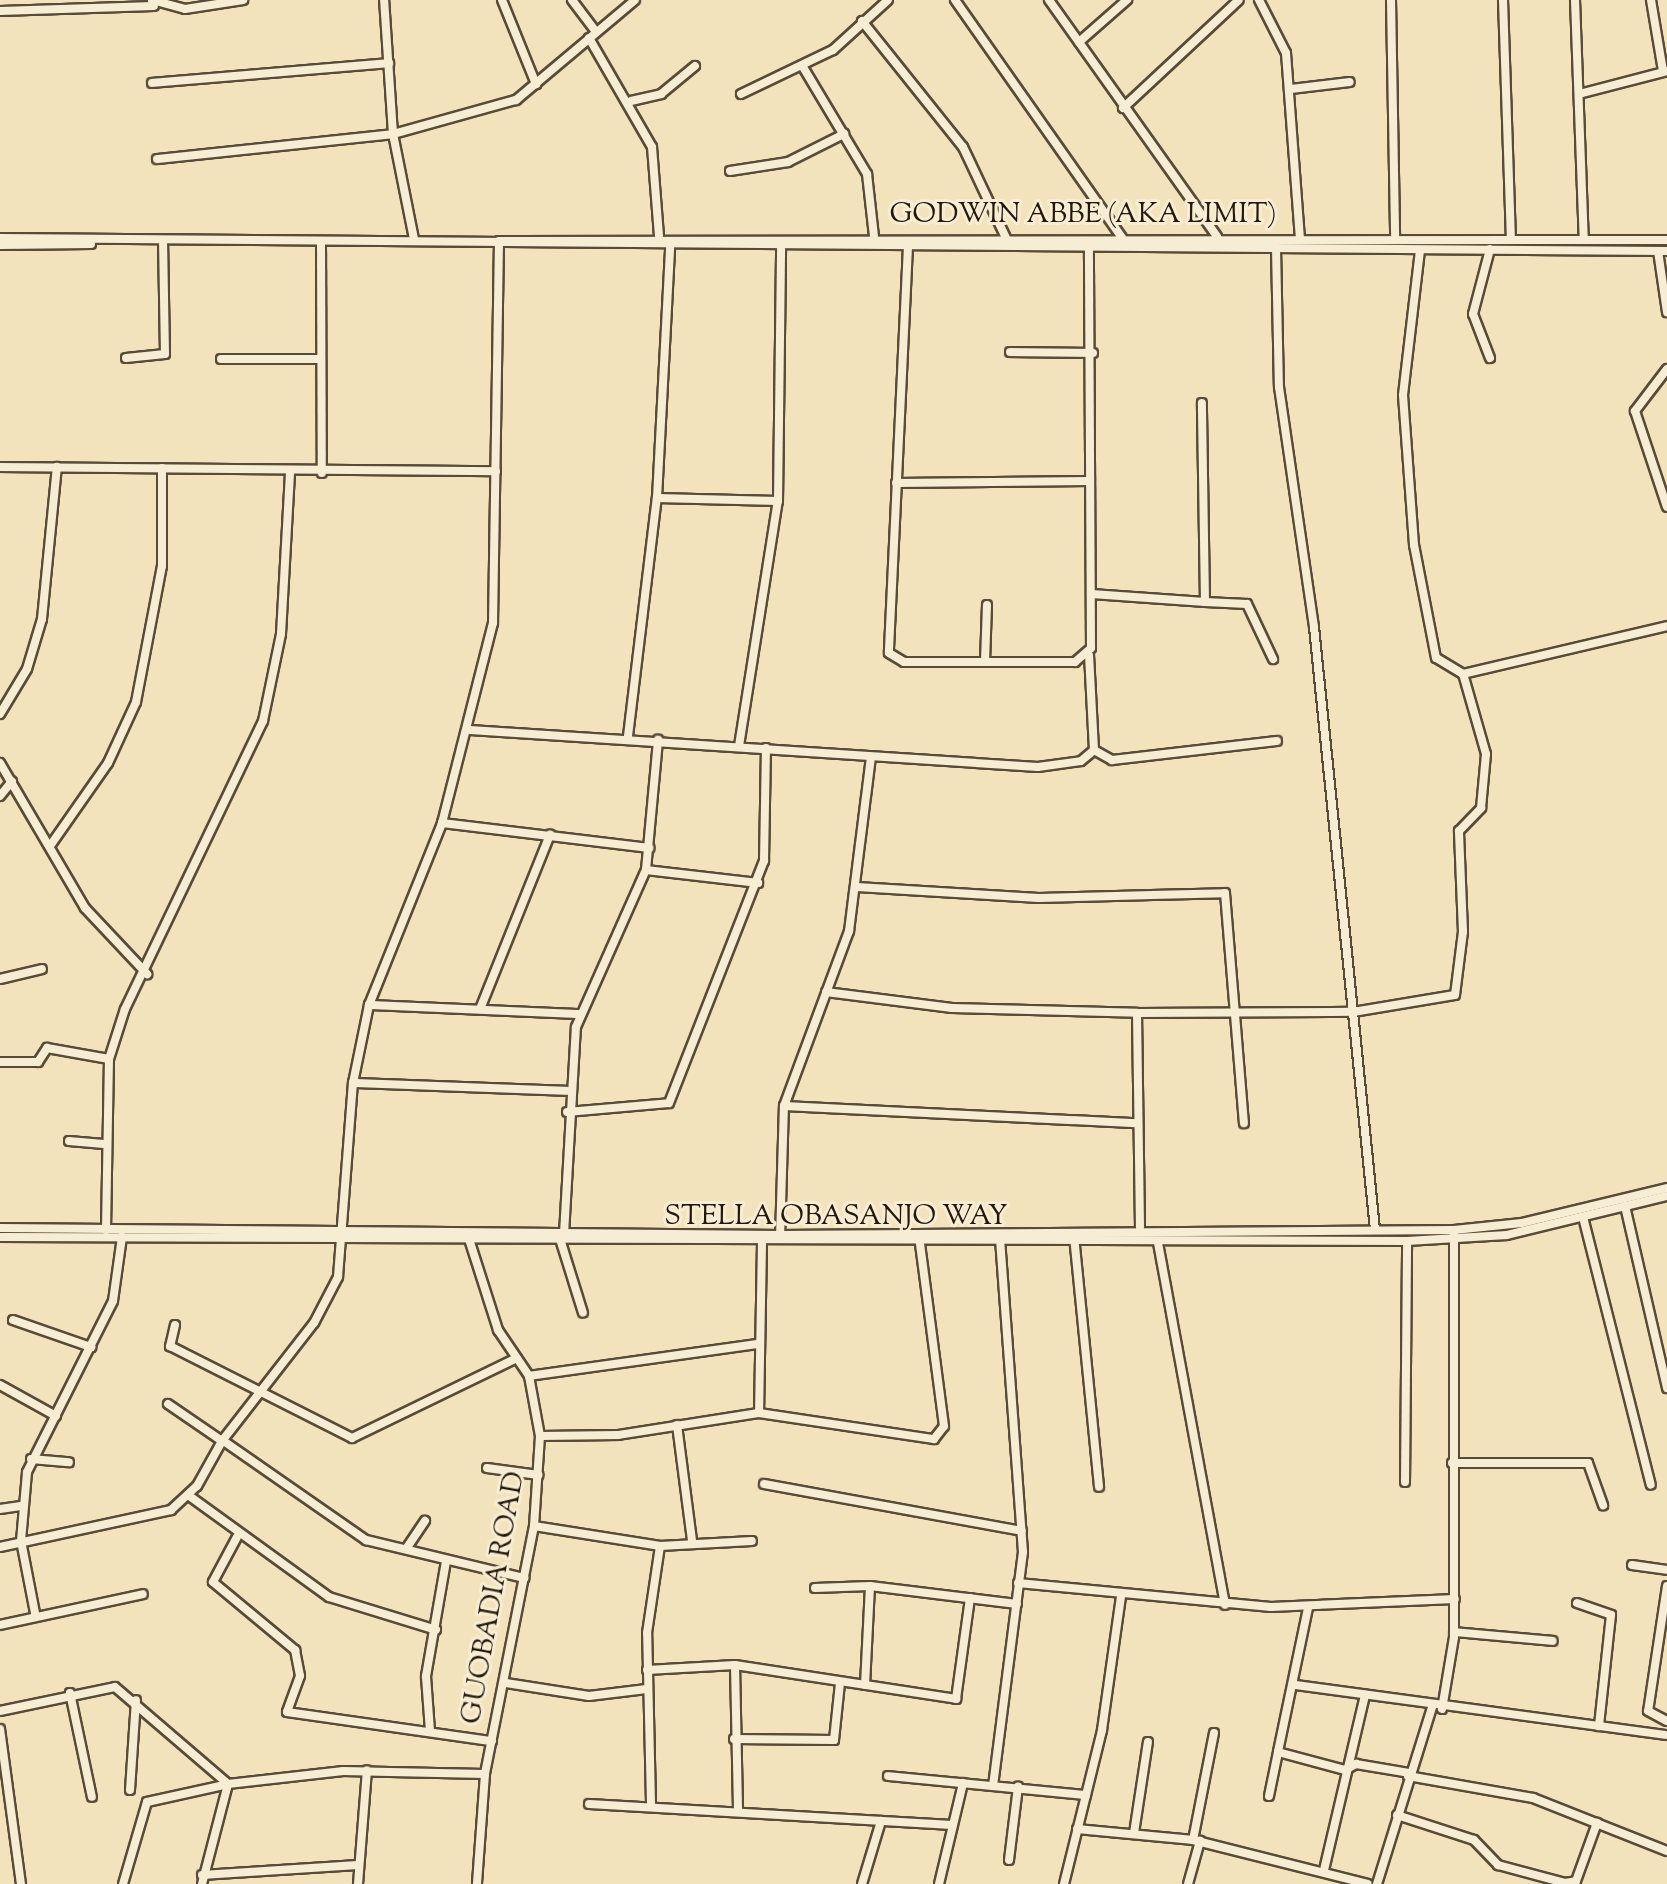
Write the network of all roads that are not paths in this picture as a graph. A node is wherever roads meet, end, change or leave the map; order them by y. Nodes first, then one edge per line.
1 (243, 0) edge
2 (384, 0) edge
3 (502, 0) edge
4 (572, 0) edge
5 (635, 0) edge
6 (888, 0) edge
7 (955, 0) edge
8 (1049, 0) edge
9 (1127, 0) edge
10 (1239, 0) edge
11 (1259, 0) edge
12 (1391, 0) edge
13 (1503, 0) edge
14 (1575, 0) edge
15 (1651, 0) edge
16 (57, 2) edge
17 (221, 2) edge
18 (153, 3) edge
19 (0, 11) edge
20 (862, 21) junction
21 (592, 35) junction
22 (1079, 42) junction
23 (389, 63) junction
24 (695, 66) dead end
25 (803, 67) junction
26 (1665, 71) edge
27 (1350, 82) dead end
28 (152, 83) dead end
29 (536, 84) junction
30 (1291, 89) junction
31 (741, 94) dead end
32 (1579, 94) junction
33 (631, 101) junction
34 (1123, 108) junction
35 (393, 134) junction
36 (844, 134) junction
37 (157, 159) dead end
38 (730, 171) dead end
39 (659, 236) junction
40 (874, 236) junction
41 (1217, 236) junction
42 (0, 238) edge
43 (1006, 238) junction
44 (1122, 238) junction
45 (1300, 238) junction
46 (414, 239) junction
47 (1395, 239) junction
48 (1511, 240) junction
49 (1584, 240) junction
50 (1667, 240) edge
51 (188, 241) junction
52 (499, 241) junction
53 (781, 241) junction
54 (321, 242) junction
55 (1198, 242) junction
56 (1089, 243) junction
57 (163, 244) junction
58 (0, 245) edge
59 (670, 246) junction
60 (908, 246) junction
61 (1276, 248) junction
62 (1490, 249) junction
63 (1420, 250) junction
64 (1662, 251) edge
65 (1667, 312) edge
66 (1010, 352) dead end
67 (1093, 353) junction
68 (126, 358) dead end
69 (1490, 358) dead end
70 (221, 359) dead end
71 (320, 359) junction
72 (1667, 369) edge
73 (1202, 403) dead end
74 (0, 467) edge
75 (57, 467) junction
76 (162, 468) junction
77 (496, 471) junction
78 (290, 472) junction
79 (322, 473) junction
80 (1090, 481) junction
81 (896, 483) junction
82 (657, 498) junction
83 (778, 501) junction
84 (1667, 507) edge
85 (1092, 594) junction
86 (1205, 602) junction
87 (987, 605) dead end
88 (1667, 626) edge
89 (1089, 655) junction
90 (1273, 659) dead end
91 (985, 662) junction
92 (1463, 674) junction
93 (0, 714) edge
94 (470, 730) junction
95 (628, 736) junction
96 (658, 740) junction
97 (1277, 741) dead end
98 (739, 746) junction
99 (766, 748) junction
100 (1094, 750) junction
101 (871, 757) junction
102 (0, 763) edge
103 (12, 781) junction
104 (0, 796) edge
105 (442, 823) junction
106 (550, 835) junction
107 (50, 846) junction
108 (649, 848) junction
109 (646, 870) junction
110 (758, 883) junction
111 (857, 887) junction
112 (42, 969) dead end
113 (147, 974) junction
114 (0, 979) edge
115 (826, 992) junction
116 (369, 1005) junction
117 (480, 1009) junction
118 (1235, 1011) junction
119 (1353, 1012) junction
120 (1137, 1013) junction
121 (579, 1014) junction
122 (109, 1059) junction
123 (0, 1062) edge
124 (353, 1083) junction
125 (567, 1091) junction
126 (784, 1106) junction
127 (567, 1112) junction
128 (1137, 1123) junction
129 (1244, 1123) dead end
130 (69, 1141) dead end
131 (107, 1144) junction
132 (1667, 1188) edge
133 (1667, 1196) edge
134 (1625, 1206) junction
135 (1583, 1217) junction
136 (1140, 1227) junction
137 (0, 1228) edge
138 (1375, 1230) junction
139 (106, 1232) junction
140 (345, 1235) junction
141 (450, 1235) junction
142 (978, 1235) junction
143 (1454, 1235) junction
144 (1074, 1236) junction
145 (0, 1237) edge
146 (122, 1237) junction
147 (562, 1237) junction
148 (469, 1239) junction
149 (780, 1239) junction
150 (1000, 1239) junction
151 (1407, 1241) junction
152 (762, 1243) junction
153 (920, 1243) junction
154 (1158, 1243) junction
155 (583, 1313) dead end
156 (13, 1320) dead end
157 (175, 1325) dead end
158 (757, 1344) junction
159 (91, 1347) junction
160 (517, 1358) junction
161 (529, 1376) junction
162 (1666, 1376) edge
163 (0, 1385) edge
164 (263, 1387) junction
165 (1667, 1388) edge
166 (168, 1404) dead end
167 (759, 1413) junction
168 (56, 1416) junction
169 (677, 1425) junction
170 (540, 1436) junction
171 (224, 1441) junction
172 (31, 1459) junction
173 (69, 1462) dead end
174 (1452, 1463) junction
175 (487, 1468) dead end
176 (539, 1475) junction
177 (1405, 1482) dead end
178 (764, 1484) dead end
179 (1651, 1485) dead end
180 (1099, 1487) dead end
181 (188, 1495) junction
182 (1603, 1505) dead end
183 (21, 1506) junction
184 (0, 1509) edge
185 (425, 1521) dead end
186 (534, 1526) junction
187 (1022, 1531) junction
188 (237, 1537) junction
189 (21, 1541) junction
190 (692, 1541) junction
191 (752, 1541) dead end
192 (660, 1546) junction
193 (0, 1547) edge
194 (406, 1549) junction
195 (446, 1561) junction
196 (1632, 1565) dead end
197 (1667, 1570) edge
198 (524, 1578) junction
199 (1018, 1583) junction
200 (870, 1586) junction
201 (1667, 1586) edge
202 (815, 1588) dead end
203 (143, 1594) dead end
204 (1121, 1597) junction
205 (970, 1598) junction
206 (1455, 1599) junction
207 (1577, 1603) dead end
208 (1017, 1604) junction
209 (1225, 1605) junction
210 (1308, 1608) junction
211 (35, 1613) junction
212 (0, 1625) edge
213 (436, 1630) junction
214 (1454, 1632) junction
215 (1553, 1641) dead end
216 (1662, 1649) edge
217 (735, 1665) junction
218 (647, 1670) junction
219 (506, 1683) junction
220 (840, 1683) junction
221 (865, 1685) junction
222 (1296, 1685) junction
223 (647, 1689) junction
224 (70, 1693) junction
225 (1365, 1695) junction
226 (136, 1700) junction
227 (1432, 1707) junction
228 (1442, 1709) junction
229 (0, 1711) edge
230 (1667, 1721) edge
231 (1599, 1726) junction
232 (0, 1729) edge
233 (430, 1731) junction
234 (1214, 1733) dead end
235 (1667, 1735) edge
236 (734, 1739) junction
237 (492, 1741) junction
238 (1148, 1742) dead end
239 (1278, 1752) junction
240 (367, 1770) junction
241 (1345, 1770) junction
242 (485, 1774) junction
243 (1409, 1775) junction
244 (888, 1776) dead end
245 (12, 1783) junction
246 (963, 1783) junction
247 (228, 1784) junction
248 (0, 1785) edge
249 (993, 1786) junction
250 (1018, 1787) junction
251 (130, 1790) dead end
252 (1086, 1795) junction
253 (1269, 1796) dead end
254 (92, 1797) dead end
255 (651, 1803) junction
256 (589, 1804) dead end
257 (738, 1808) junction
258 (1397, 1815) junction
259 (881, 1821) junction
260 (1597, 1823) junction
261 (952, 1825) junction
262 (1077, 1829) junction
263 (1134, 1833) junction
264 (1196, 1841) junction
265 (1667, 1851) edge
266 (1009, 1860) dead end
267 (358, 1865) junction
268 (1324, 1870) junction
269 (286, 1871) junction
270 (202, 1880) edge
271 (21, 1884) edge
272 (123, 1884) edge
273 (287, 1884) edge
274 (358, 1884) edge
275 (477, 1884) edge
276 (862, 1884) edge
277 (939, 1884) edge
278 (1064, 1884) edge
279 (1188, 1884) edge
280 (1368, 1884) edge
281 (1377, 1884) edge

1 - 17 street
2 - 23 street
3 - 29 street
4 - 21 street
5 - 21 street
6 - 20 street
7 - 44 street
8 - 22 street
9 - 22 street
10 - 34 street
11 - 30 street
12 - 47 street
13 - 48 street
14 - 32 street
15 - 26 street
16 - 18 street
16 - 19 street
17 - 18 street
20 - 25 street
20 - 43 street
21 - 29 street
21 - 33 street
22 - 34 street
23 - 28 street
23 - 35 street
24 - 33 street
25 - 31 street
25 - 36 street
26 - 32 street
27 - 30 street
29 - 35 street
30 - 45 street
32 - 49 street
33 - 39 street
34 - 41 street
35 - 37 street
35 - 46 street
36 - 38 street
36 - 40 street
39 - 52 street, GODWIN ABBE (AKA LIMIT)
39 - 53 street, GODWIN ABBE (AKA LIMIT)
40 - 43 street, GODWIN ABBE (AKA LIMIT)
40 - 53 street, GODWIN ABBE (AKA LIMIT)
41 - 45 street, GODWIN ABBE (AKA LIMIT)
41 - 55 street, GODWIN ABBE (AKA LIMIT)
42 - 51 street, GODWIN ABBE (AKA LIMIT)
43 - 56 street, GODWIN ABBE (AKA LIMIT)
44 - 55 street, GODWIN ABBE (AKA LIMIT)
44 - 56 street, GODWIN ABBE (AKA LIMIT)
45 - 47 street, GODWIN ABBE (AKA LIMIT)
46 - 52 street, GODWIN ABBE (AKA LIMIT)
46 - 54 street, GODWIN ABBE (AKA LIMIT)
47 - 48 street, GODWIN ABBE (AKA LIMIT)
48 - 49 street, GODWIN ABBE (AKA LIMIT)
49 - 50 street, GODWIN ABBE (AKA LIMIT)
51 - 54 street, GODWIN ABBE (AKA LIMIT)
51 - 57 street, GODWIN ABBE (AKA LIMIT)
52 - 59 street, GODWIN ABBE (AKA LIMIT)
52 - 77 street
53 - 59 street, GODWIN ABBE (AKA LIMIT)
53 - 60 street, GODWIN ABBE (AKA LIMIT)
53 - 83 street
54 - 71 street
55 - 56 street, GODWIN ABBE (AKA LIMIT)
55 - 61 street, GODWIN ABBE (AKA LIMIT)
56 - 60 street, GODWIN ABBE (AKA LIMIT)
56 - 67 street
57 - 58 street, GODWIN ABBE (AKA LIMIT)
57 - 68 street
59 - 82 street
60 - 81 street
61 - 63 street, GODWIN ABBE (AKA LIMIT)
61 - 119 street
62 - 63 street, GODWIN ABBE (AKA LIMIT)
62 - 64 street, GODWIN ABBE (AKA LIMIT)
62 - 69 street
63 - 92 street
64 - 65 street
66 - 67 street
67 - 80 street
70 - 71 street
71 - 79 street
72 - 84 street
73 - 86 street
74 - 75 street
75 - 76 street
75 - 93 street
76 - 78 street
76 - 107 street
77 - 79 street
77 - 94 street
78 - 79 street
78 - 113 street
80 - 81 street
80 - 85 street
81 - 91 street
82 - 83 street
82 - 95 street
83 - 98 street
85 - 86 street
85 - 89 street
86 - 90 street
87 - 91 street
88 - 92 street
89 - 91 street
89 - 100 street
92 - 119 street
94 - 95 street
94 - 105 street
95 - 96 street
96 - 98 street
96 - 108 street
97 - 100 street
98 - 99 street
99 - 101 street
99 - 110 street
100 - 101 street
101 - 111 street
102 - 103 street
103 - 104 street
103 - 107 street
105 - 106 street
105 - 116 street
106 - 108 street
106 - 117 street
107 - 113 street
108 - 109 street
109 - 110 street
109 - 121 street
110 - 127 street
111 - 115 street
111 - 118 street
112 - 114 street
113 - 122 street
115 - 120 street
115 - 126 street
116 - 117 street
116 - 124 street
117 - 121 street
118 - 119 street
118 - 120 street
118 - 129 street
119 - 138 street
120 - 128 street
121 - 125 street
122 - 123 street
122 - 131 street
124 - 125 street
124 - 140 street
125 - 127 street
126 - 128 street
126 - 149 street
127 - 147 street
128 - 136 street
130 - 131 street
131 - 139 street
132 - 143 street
133 - 134 street, STELLA OBASANJO WAY
134 - 135 street, STELLA OBASANJO WAY
134 - 162 street
135 - 143 street, STELLA OBASANJO WAY
135 - 179 street
136 - 138 street
136 - 142 street
137 - 139 street
138 - 143 street
139 - 140 street
139 - 145 street, STELLA OBASANJO WAY
139 - 146 street, STELLA OBASANJO WAY
140 - 141 street, STELLA OBASANJO WAY
140 - 146 street, STELLA OBASANJO WAY
140 - 164 street
141 - 147 street
141 - 148 street, STELLA OBASANJO WAY
142 - 149 street
142 - 150 street, STELLA OBASANJO WAY
142 - 153 street, STELLA OBASANJO WAY
143 - 151 street, STELLA OBASANJO WAY
143 - 174 street
144 - 150 street, STELLA OBASANJO WAY
144 - 154 street, STELLA OBASANJO WAY
144 - 180 street
146 - 159 street
147 - 148 street, STELLA OBASANJO WAY
147 - 149 street
147 - 152 street, STELLA OBASANJO WAY
147 - 155 street
148 - 160 street, GUOBADIA ROAD
149 - 152 street, STELLA OBASANJO WAY
149 - 153 street, STELLA OBASANJO WAY
150 - 187 street
151 - 154 street, STELLA OBASANJO WAY
151 - 177 street
152 - 158 street
153 - 167 street
154 - 209 street
156 - 159 street
157 - 164 street
158 - 161 street
158 - 167 street
159 - 168 street
160 - 161 street, GUOBADIA ROAD
160 - 164 street
161 - 170 street, GUOBADIA ROAD
162 - 165 street
163 - 168 street
164 - 171 street
166 - 171 street
167 - 169 street
168 - 172 street
169 - 170 street
169 - 190 street
170 - 176 street, GUOBADIA ROAD
171 - 181 street
171 - 194 street
172 - 173 street
172 - 183 street
174 - 182 street
174 - 206 street
175 - 176 street
176 - 186 street, GUOBADIA ROAD
178 - 187 street
181 - 188 street
181 - 189 street
183 - 184 street
183 - 189 street
185 - 194 street
186 - 192 street
186 - 198 street, GUOBADIA ROAD
187 - 199 street
188 - 213 street
188 - 233 street
189 - 193 street
189 - 211 street
190 - 191 street
190 - 192 street
192 - 218 street
194 - 195 street
195 - 198 street
195 - 213 street
196 - 197 street
198 - 219 street, GUOBADIA ROAD
199 - 204 street
199 - 208 street
200 - 202 street
200 - 205 street
200 - 221 street
201 - 216 street
203 - 211 street
204 - 209 street
204 - 252 street
205 - 208 street
205 - 221 street
206 - 210 street
206 - 214 street
207 - 231 street
208 - 249 street
209 - 210 street
210 - 222 street
211 - 212 street
213 - 233 street
214 - 215 street
214 - 228 street
216 - 230 street
217 - 218 street
217 - 220 street
217 - 236 street
218 - 223 street
219 - 223 street
219 - 237 street, GUOBADIA ROAD
220 - 221 street
220 - 236 street
222 - 225 street
222 - 239 street
223 - 255 street
224 - 226 street
224 - 229 street
224 - 254 street
225 - 227 street
225 - 241 street
226 - 247 street
226 - 251 street
227 - 228 street
227 - 243 street
228 - 231 street
231 - 235 street
232 - 245 street
233 - 237 street
234 - 264 street
236 - 257 street
237 - 242 street, GUOBADIA ROAD
238 - 263 street
239 - 241 street
239 - 253 street
240 - 242 street
240 - 247 street
240 - 267 street
241 - 243 street
241 - 268 street
242 - 275 street, GUOBADIA ROAD
243 - 258 street
243 - 260 street
244 - 246 street
245 - 248 street
245 - 271 street
246 - 249 street
246 - 261 street
247 - 270 street
247 - 272 street
249 - 250 street
250 - 252 street
250 - 266 street
252 - 262 street
255 - 256 street
255 - 257 street
257 - 259 street
258 - 260 street
258 - 281 street
259 - 261 street
259 - 276 street
260 - 265 street
261 - 277 street
262 - 263 street
262 - 278 street
263 - 264 street
264 - 268 street
264 - 279 street
267 - 269 street
267 - 274 street
268 - 280 street
269 - 270 street
269 - 273 street

